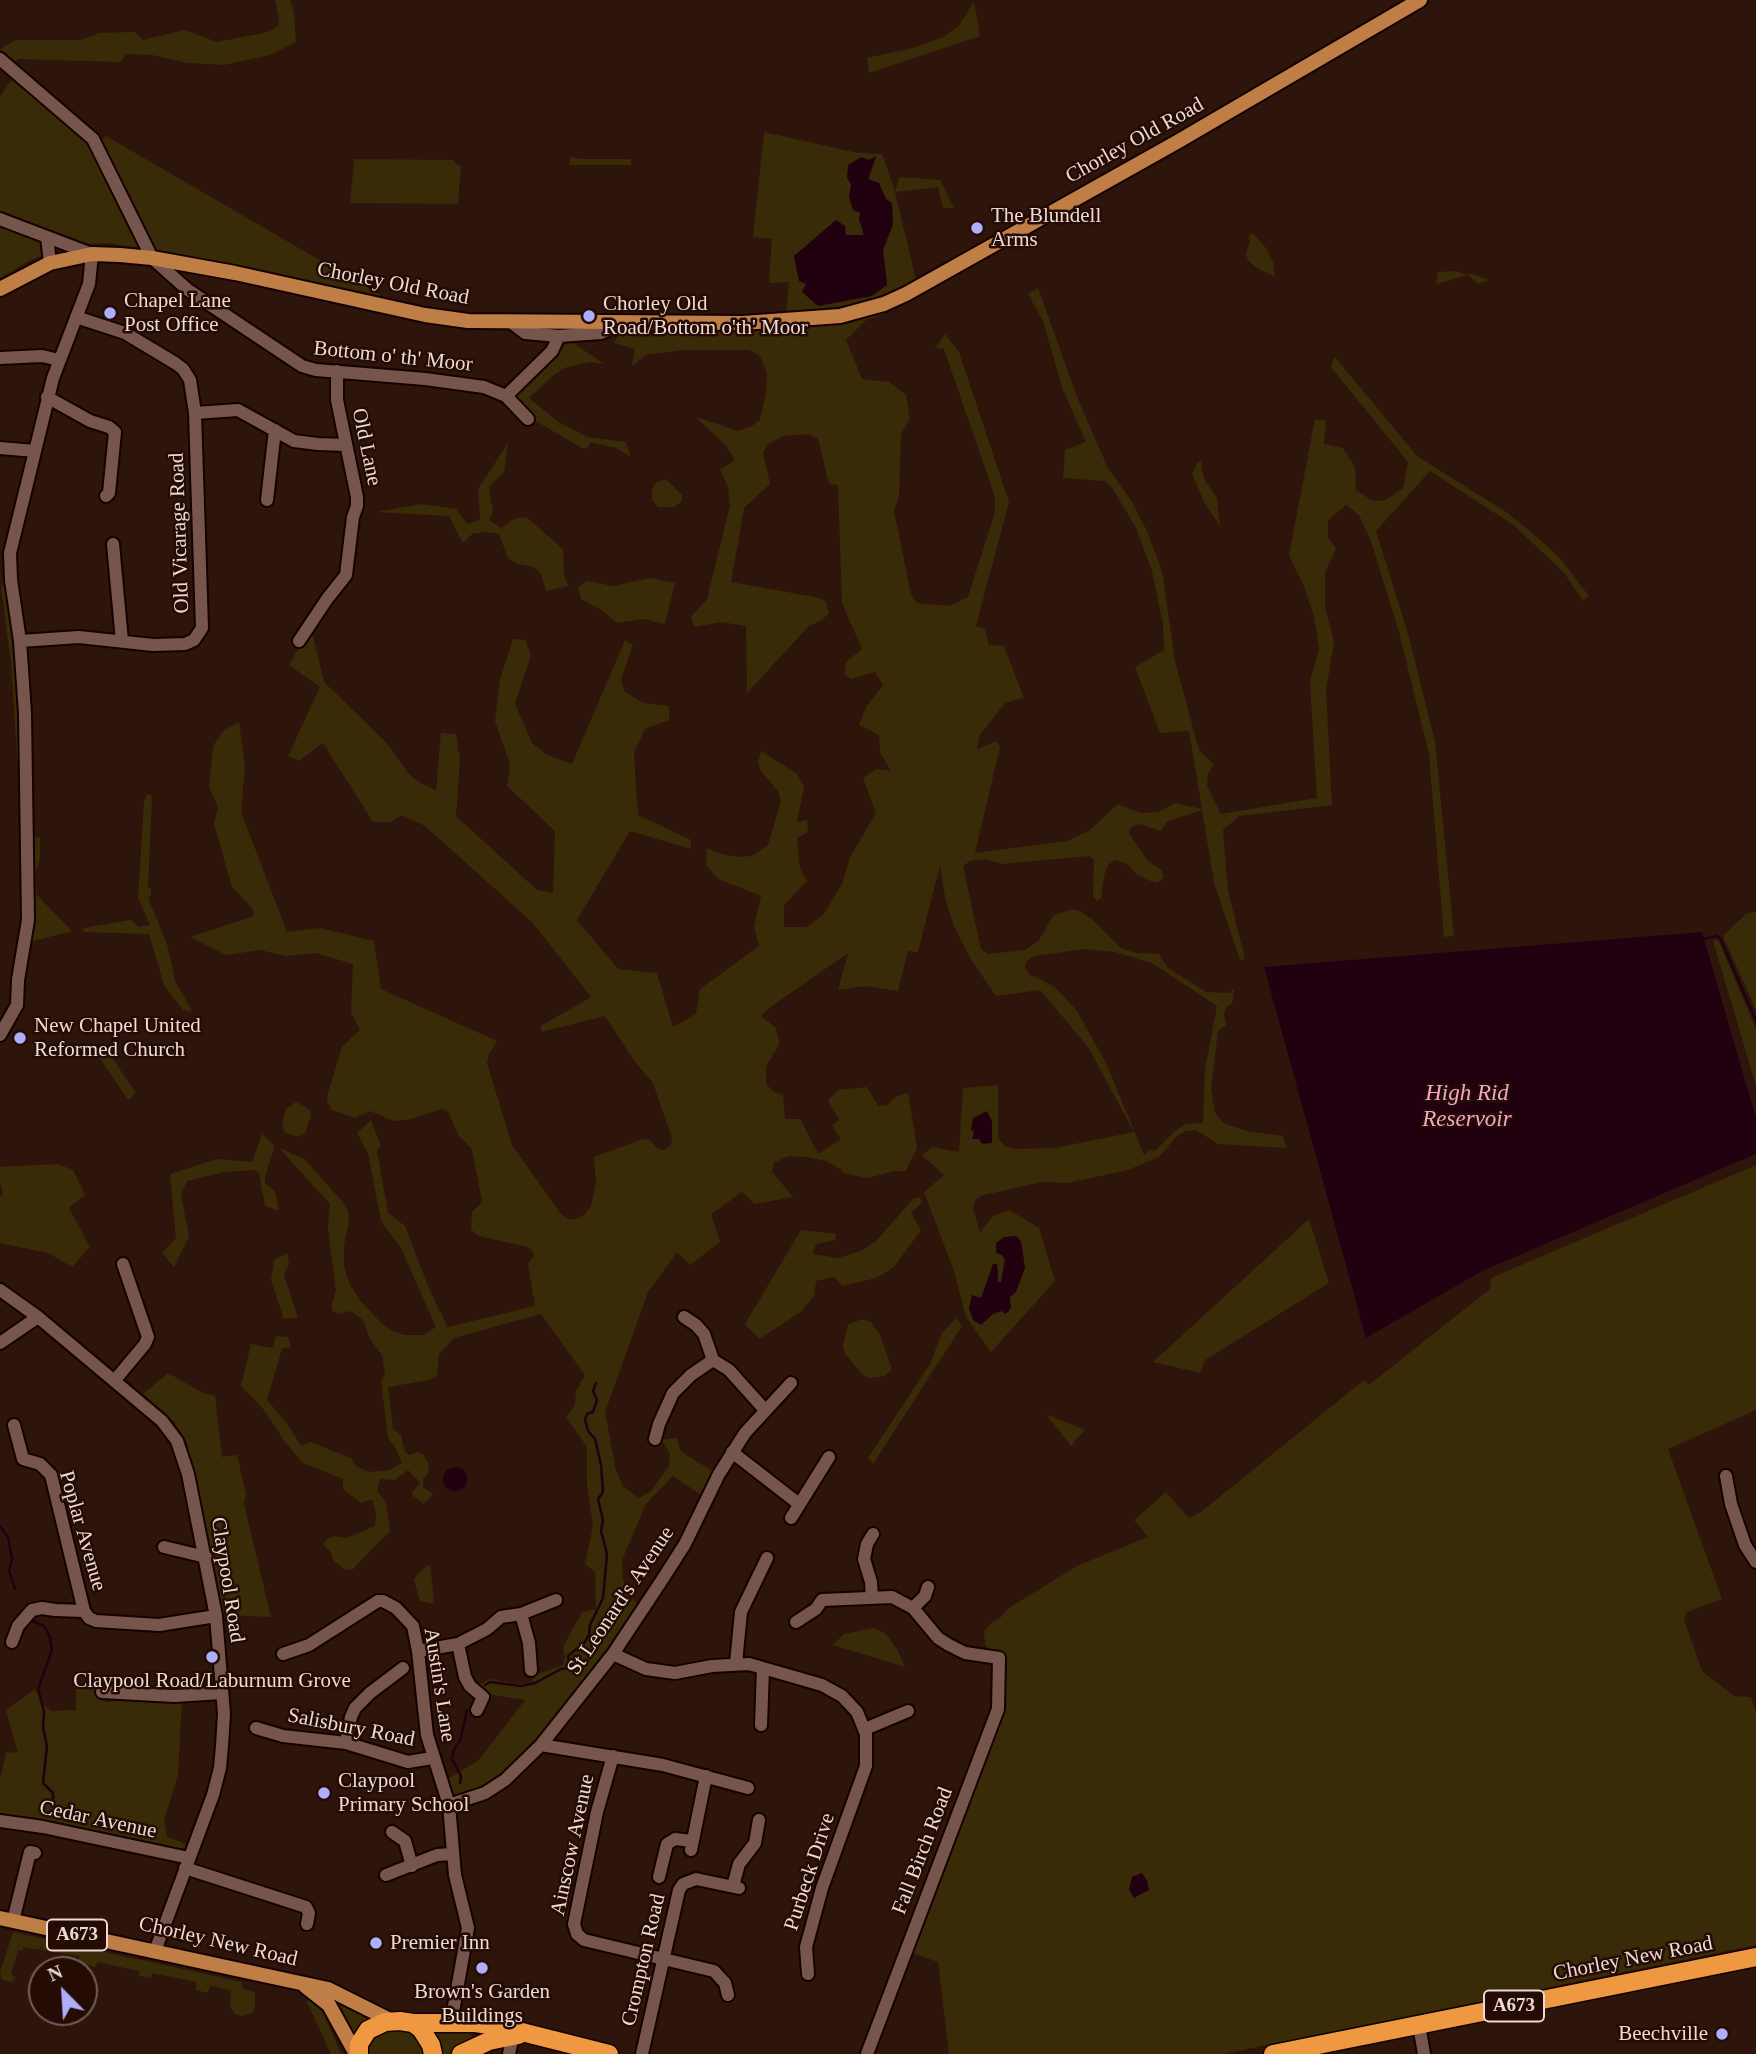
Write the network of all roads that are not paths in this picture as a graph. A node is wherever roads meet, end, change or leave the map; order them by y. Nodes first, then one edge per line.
1 (1420, 0) edge
2 (0, 59) edge
3 (0, 219) edge
4 (47, 237) junction
5 (92, 254) junction
6 (152, 258) junction
7 (50, 263) junction
8 (0, 289) edge
9 (76, 317) junction
10 (612, 322) junction
11 (512, 323) junction
12 (559, 336) junction
13 (0, 358) edge
14 (59, 360) junction
15 (337, 371) junction
16 (506, 396) junction
17 (47, 397) junction
18 (195, 413) junction
19 (528, 419) dead end
20 (275, 430) junction
21 (346, 445) junction
22 (0, 448) edge
23 (35, 451) junction
24 (106, 496) dead end
25 (267, 500) dead end
26 (6, 544) edge
27 (114, 544) dead end
28 (20, 641) junction
29 (122, 641) junction
30 (299, 641) dead end
31 (0, 1035) edge
32 (122, 1264) dead end
33 (0, 1290) edge
34 (683, 1316) dead end
35 (38, 1317) junction
36 (0, 1343) edge
37 (713, 1360) junction
38 (115, 1380) junction
39 (791, 1383) dead end
40 (765, 1410) junction
41 (14, 1425) dead end
42 (655, 1442) dead end
43 (732, 1452) junction
44 (829, 1457) dead end
45 (1726, 1475) dead end
46 (799, 1504) junction
47 (791, 1518) dead end
48 (874, 1532) dead end
49 (164, 1546) dead end
50 (206, 1556) junction
51 (768, 1558) dead end
52 (1756, 1562) edge
53 (929, 1585) dead end
54 (872, 1598) junction
55 (548, 1601) dead end
56 (913, 1608) junction
57 (84, 1611) junction
58 (521, 1614) junction
59 (216, 1616) junction
60 (796, 1622) dead end
61 (10, 1634) dead end
62 (458, 1644) junction
63 (418, 1651) junction
64 (283, 1654) dead end
65 (614, 1654) junction
66 (736, 1663) junction
67 (403, 1668) dead end
68 (763, 1668) junction
69 (531, 1670) dead end
70 (386, 1681) junction
71 (222, 1693) junction
72 (395, 1693) dead end
73 (106, 1695) dead end
74 (910, 1709) dead end
75 (477, 1710) dead end
76 (763, 1722) dead end
77 (261, 1727) dead end
78 (864, 1729) junction
79 (346, 1743) junction
80 (541, 1745) junction
81 (613, 1756) junction
82 (432, 1758) junction
83 (706, 1776) junction
84 (744, 1788) dead end
85 (449, 1805) junction
86 (0, 1821) edge
87 (760, 1828) dead end
88 (398, 1831) dead end
89 (35, 1853) dead end
90 (452, 1854) junction
91 (187, 1863) junction
92 (412, 1866) junction
93 (659, 1867) dead end
94 (386, 1875) dead end
95 (308, 1918) dead end
96 (6, 1920) edge
97 (155, 1951) junction
98 (1756, 1957) edge
99 (663, 1960) junction
100 (810, 1969) dead end
101 (303, 1985) junction
102 (728, 1995) dead end
103 (392, 2021) junction
104 (413, 2023) junction
105 (460, 2023) junction
106 (1419, 2025) junction
107 (521, 2035) junction
108 (474, 2049) edge
109 (574, 2050) edge
110 (357, 2054) edge
111 (433, 2054) edge
112 (509, 2054) edge
113 (609, 2054) edge
114 (642, 2054) edge
115 (867, 2054) edge
116 (1273, 2054) edge
117 (1424, 2054) edge

1 - 10 main road, Chorley Old Road
2 - 6 street
3 - 4 street
4 - 5 street
4 - 7 street
5 - 6 main road, Chorley Old Road
5 - 7 main road, Chorley Old Road
5 - 9 street
6 - 11 main road, Chorley Old Road
6 - 15 street, Bottom o' th' Moor
7 - 8 main road, Chorley Old Road
9 - 14 street
9 - 18 street, Old Vicarage Road
10 - 11 main road, Chorley Old Road
10 - 12 street
11 - 12 street
12 - 16 street
13 - 14 street
14 - 17 street
15 - 16 street, Bottom o' th' Moor
15 - 21 street, Old Lane
16 - 19 street, Bottom o' th' Moor
17 - 23 street
17 - 24 street
18 - 20 street
18 - 29 street, Old Vicarage Road
20 - 21 street
20 - 25 street
21 - 30 street, Old Lane
22 - 23 street
23 - 26 street
26 - 28 street
27 - 29 street
28 - 29 street, Old Vicarage Road
28 - 31 street
32 - 38 street
33 - 35 street, Claypool Road
34 - 37 street
35 - 36 street
35 - 38 street, Claypool Road
37 - 40 street
37 - 42 street
38 - 50 street, Claypool Road
39 - 40 street, St Leonard's Avenue
40 - 43 street, St Leonard's Avenue
41 - 57 street, Poplar Avenue
43 - 46 street
43 - 65 street, St Leonard's Avenue
44 - 46 street
45 - 52 street
46 - 47 street
48 - 54 street
49 - 50 street
50 - 59 street, Claypool Road
51 - 66 street
53 - 56 street
54 - 56 street
54 - 60 street
55 - 58 street
56 - 115 street, Fall Birch Road
57 - 59 street, Poplar Avenue
57 - 61 street
58 - 62 street
58 - 69 street
59 - 71 street, Claypool Road
62 - 63 street
62 - 75 street
63 - 64 street, Austin's Lane
63 - 82 street, Austin's Lane
65 - 66 street
65 - 80 street, St Leonard's Avenue
66 - 68 street
67 - 70 street
68 - 76 street
68 - 78 street
70 - 72 street
70 - 79 street
71 - 73 street
71 - 91 street, Claypool Road
74 - 78 street
77 - 79 street, Salisbury Road
78 - 100 street, Purbeck Drive
79 - 82 street, Salisbury Road
80 - 81 street
80 - 85 street, St Leonard's Avenue
81 - 83 street
81 - 99 street, Ainscow Avenue
82 - 85 street, Austin's Lane
83 - 84 street
83 - 93 street
85 - 90 street, Austin's Lane
86 - 91 street, Cedar Avenue
87 - 99 street, Crompton Road
88 - 92 street
89 - 96 street
90 - 92 street
90 - 105 street, Austin's Lane
91 - 95 street, Cedar Avenue
91 - 97 street, Claypool Road
92 - 94 street
96 - 97 main road, Chorley New Road / A673
97 - 101 main road, Chorley New Road / A673
98 - 106 highway, Chorley New Road / A673
99 - 102 street
99 - 114 street, Crompton Road
101 - 103 main road, Chorley New Road / A673
101 - 110 main road, Chorley New Road / A673
103 - 104 highway, A673
103 - 110 highway, A673
104 - 105 highway, A673
104 - 111 highway
105 - 107 highway, A673
105 - 108 highway, A673
106 - 116 highway, Chorley New Road / A673
106 - 117 street
107 - 108 highway, A673
107 - 109 highway, A673
107 - 112 street
109 - 113 highway, A673

